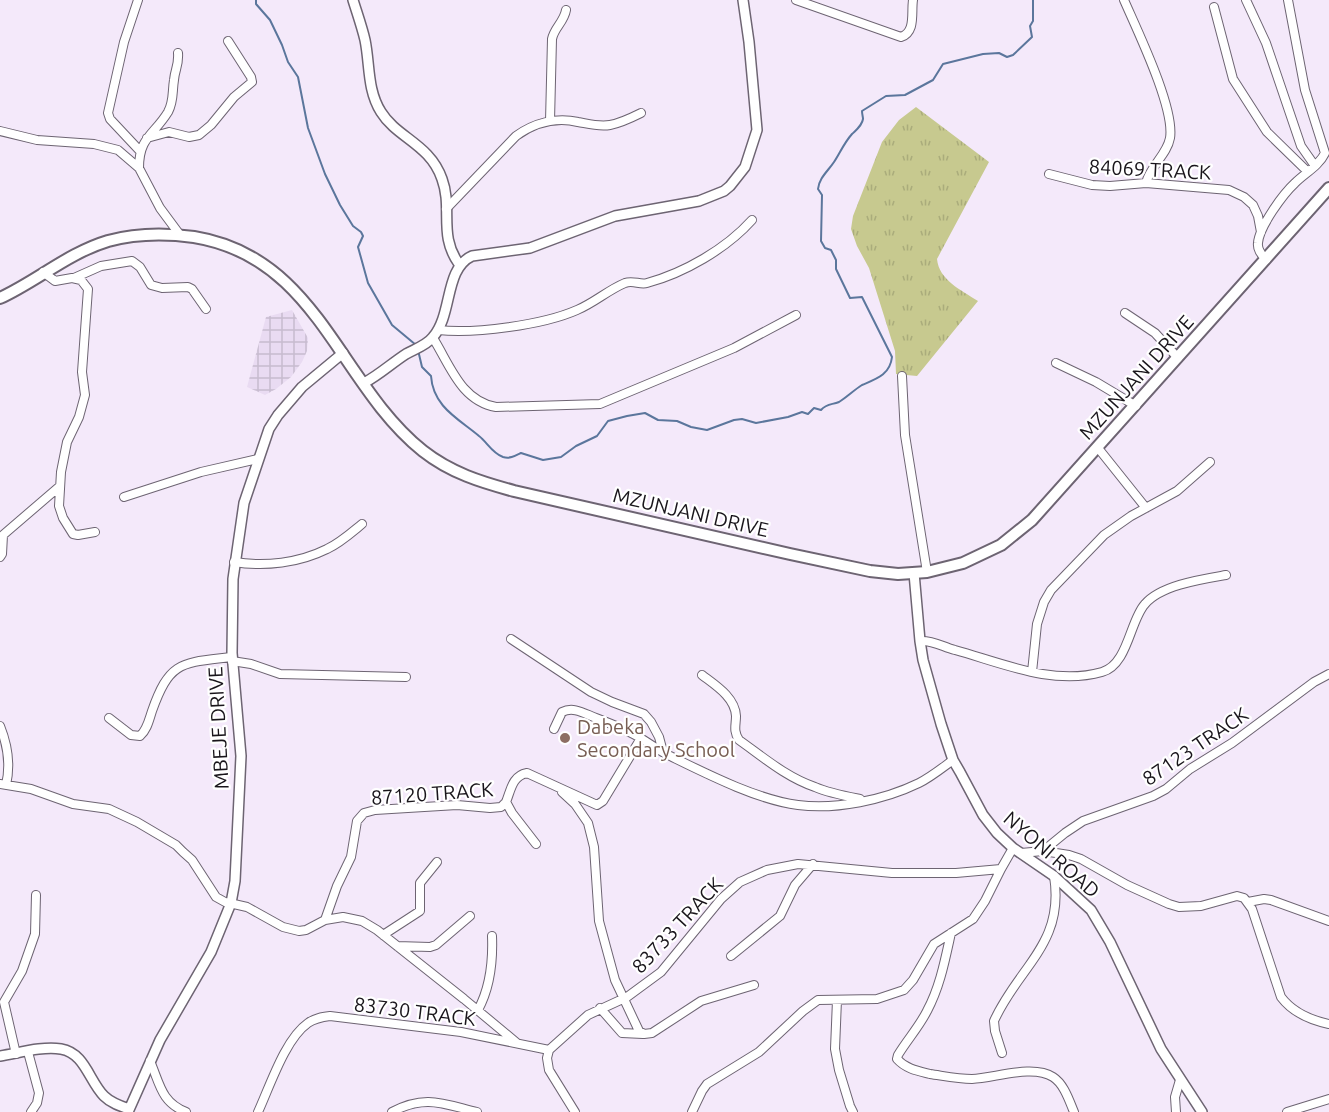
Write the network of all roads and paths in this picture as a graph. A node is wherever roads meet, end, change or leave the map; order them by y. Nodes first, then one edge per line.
1 (138, 0) edge
2 (354, 0) edge
3 (743, 0) edge
4 (796, 0) edge
5 (913, 0) edge
6 (1124, 0) edge
7 (1246, 0) edge
8 (1288, 0) edge
9 (1214, 7) dead end
10 (566, 10) dead end
11 (228, 41) dead end
12 (178, 53) dead end
13 (640, 113) dead end
14 (550, 121) junction
15 (0, 131) edge
16 (147, 138) junction
17 (140, 151) junction
18 (1316, 166) junction
19 (139, 168) junction
20 (1308, 172) junction
21 (1049, 174) dead end
22 (1146, 183) junction
23 (1329, 189) edge
24 (446, 209) junction
25 (752, 220) dead end
26 (1262, 232) junction
27 (180, 235) junction
28 (1266, 260) junction
29 (459, 264) junction
30 (44, 272) junction
31 (72, 278) junction
32 (0, 298) edge
33 (206, 309) dead end
34 (1125, 313) dead end
35 (796, 315) dead end
36 (432, 337) junction
37 (343, 353) junction
38 (1178, 358) junction
39 (1056, 363) dead end
40 (902, 376) dead end
41 (364, 383) junction
42 (1136, 406) junction
43 (1098, 448) junction
44 (258, 459) junction
45 (1210, 462) dead end
46 (60, 486) junction
47 (124, 497) dead end
48 (1146, 508) junction
49 (362, 524) dead end
50 (95, 531) dead end
51 (0, 557) edge
52 (234, 562) junction
53 (927, 572) junction
54 (914, 573) junction
55 (1226, 575) dead end
56 (511, 639) dead end
57 (920, 641) junction
58 (232, 659) junction
59 (1032, 672) junction
60 (1329, 674) edge
61 (702, 675) dead end
62 (406, 677) dead end
63 (109, 718) dead end
64 (0, 726) edge
65 (554, 729) dead end
66 (642, 738) junction
67 (663, 752) junction
68 (953, 760) junction
69 (3, 785) edge
70 (555, 785) junction
71 (865, 800) junction
72 (506, 802) junction
73 (536, 844) dead end
74 (1017, 851) junction
75 (1043, 851) junction
76 (436, 862) dead end
77 (813, 864) junction
78 (1001, 869) junction
79 (1054, 876) junction
80 (36, 895) dead end
81 (1248, 902) junction
82 (231, 903) junction
83 (470, 916) dead end
84 (325, 920) junction
85 (1329, 921) edge
86 (951, 933) junction
87 (383, 935) junction
88 (492, 936) dead end
89 (397, 946) junction
90 (731, 956) dead end
91 (754, 985) dead end
92 (623, 998) junction
93 (837, 1000) junction
94 (600, 1008) junction
95 (478, 1010) junction
96 (1329, 1024) edge
97 (644, 1034) junction
98 (517, 1043) junction
99 (549, 1050) junction
100 (28, 1052) junction
101 (1002, 1053) dead end
102 (16, 1054) junction
103 (0, 1056) edge
104 (150, 1060) junction
105 (1180, 1080) junction
106 (1329, 1099) edge
107 (129, 1110) edge
108 (31, 1112) edge
109 (186, 1112) edge
110 (258, 1112) edge
111 (392, 1112) edge
112 (477, 1112) edge
113 (575, 1112) edge
114 (693, 1112) edge
115 (853, 1112) edge
116 (1074, 1112) edge
117 (1176, 1112) edge
118 (1202, 1112) edge
119 (1287, 1112) edge

1 - 17 street
2 - 24 street
3 - 29 street
4 - 5 street
6 - 22 street
7 - 18 street
8 - 18 street
9 - 20 street
10 - 14 street
11 - 16 street
12 - 16 street
13 - 14 street
14 - 24 street
15 - 19 street
16 - 17 street
17 - 19 street
18 - 20 street
19 - 27 street
20 - 26 street
21 - 22 street, 84069 TRACK
22 - 26 street, 84069 TRACK
23 - 28 main road, MZUNJANI DRIVE
24 - 29 street
25 - 36 street
26 - 28 street, 84069 TRACK
27 - 30 main road, MZUNJANI DRIVE
27 - 37 main road, MZUNJANI DRIVE
28 - 38 main road, MZUNJANI DRIVE
29 - 36 street
30 - 31 street
30 - 32 main road, MZUNJANI DRIVE
31 - 33 street
31 - 46 street
34 - 38 street
35 - 36 street
36 - 41 street
37 - 41 main road, MZUNJANI DRIVE
37 - 44 street, MBEJE DRIVE
38 - 42 main road, MZUNJANI DRIVE
39 - 42 street
40 - 53 street
41 - 54 main road, MZUNJANI DRIVE
42 - 43 main road, MZUNJANI DRIVE
43 - 48 street
43 - 53 main road, MZUNJANI DRIVE
44 - 47 street
44 - 52 street, MBEJE DRIVE
45 - 48 street
46 - 50 street
46 - 51 street
48 - 59 street
49 - 52 street
52 - 58 street, MBEJE DRIVE
53 - 54 main road, MZUNJANI DRIVE
54 - 57 street, NYONI ROAD
55 - 59 street
56 - 67 street
57 - 59 street
57 - 68 street, NYONI ROAD
58 - 62 street
58 - 63 street
58 - 82 street, MBEJE DRIVE
60 - 75 street, 87123 TRACK
61 - 71 street
64 - 69 street
65 - 66 street
66 - 67 street
66 - 70 street
67 - 71 street
68 - 71 street
68 - 74 street, NYONI ROAD
69 - 82 street
70 - 72 street, 87120 TRACK
70 - 92 street
72 - 73 street
72 - 84 street, 87120 TRACK
74 - 75 street
74 - 78 street
74 - 79 street, NYONI ROAD
75 - 81 street
76 - 87 street
77 - 78 street, 83733 TRACK
77 - 90 street
77 - 92 street, 83733 TRACK
78 - 86 street
79 - 101 street
79 - 105 street, NYONI ROAD
80 - 102 street
81 - 85 street
81 - 96 street
82 - 84 street
82 - 104 street, MBEJE DRIVE
83 - 89 street
84 - 87 street
86 - 93 street
86 - 116 street
87 - 89 street
88 - 95 street
89 - 95 street
91 - 97 street
92 - 94 street, 83733 TRACK
92 - 97 street
93 - 114 street
93 - 115 street
94 - 97 street
94 - 99 street, 83733 TRACK
95 - 98 street
98 - 99 street, 83730 TRACK
98 - 110 street, 83730 TRACK
99 - 113 street
100 - 102 street
100 - 107 street
100 - 108 street
102 - 103 street
104 - 107 street, MBEJE DRIVE
104 - 109 street
105 - 117 street
105 - 118 street, NYONI ROAD
106 - 119 street
111 - 112 street

